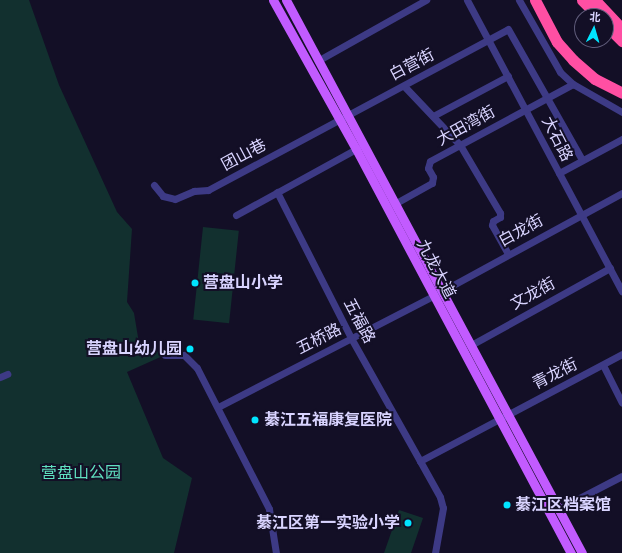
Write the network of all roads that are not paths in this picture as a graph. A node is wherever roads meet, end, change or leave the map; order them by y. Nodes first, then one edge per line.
1 (274, 0) edge
2 (286, 0) edge
3 (426, 0) edge
4 (467, 0) edge
5 (519, 0) edge
6 (535, 0) edge
7 (582, 0) edge
8 (595, 0) edge
9 (590, 8) edge
10 (622, 29) edge
11 (614, 33) edge
12 (489, 40) junction
13 (622, 41) edge
14 (318, 60) junction
15 (508, 76) junction
16 (573, 84) junction
17 (404, 86) junction
18 (622, 93) edge
19 (547, 98) junction
20 (526, 109) junction
21 (622, 112) edge
22 (348, 115) junction
23 (433, 116) junction
24 (340, 120) junction
25 (622, 138) edge
26 (460, 145) junction
27 (356, 149) junction
28 (582, 160) junction
29 (559, 173) junction
30 (154, 185) dead end
31 (277, 192) junction
32 (622, 193) edge
33 (396, 203) junction
34 (236, 215) dead end
35 (581, 215) junction
36 (508, 254) junction
37 (610, 268) junction
38 (442, 290) junction
39 (622, 291) edge
40 (433, 296) junction
41 (352, 338) junction
42 (471, 345) junction
43 (622, 354) edge
44 (165, 355) dead end
45 (603, 365) junction
46 (622, 403) edge
47 (218, 407) junction
48 (504, 416) junction
49 (420, 461) junction
50 (622, 476) edge
51 (558, 509) junction
52 (276, 553) edge
53 (435, 553) edge
54 (571, 553) edge
55 (582, 553) edge

1 - 24 main road, 九龙大道
2 - 14 main road, 九龙大道
3 - 14 street
4 - 12 street, 大石路
5 - 16 street
6 - 18 highway
7 - 9 highway
8 - 10 highway
11 - 13 highway
12 - 15 street, 大石路
12 - 17 street, 白营街
12 - 19 street, 白营街
14 - 22 main road, 九龙大道
15 - 20 street, 大石路
15 - 23 street
16 - 19 street, 大田湾街
16 - 21 street
17 - 22 street, 白营街
17 - 23 street
19 - 20 street, 大田湾街
19 - 28 street
20 - 26 street, 大田湾街
20 - 29 street, 大石路
22 - 24 street, 团山巷
22 - 33 main road, 九龙大道
23 - 26 street
24 - 27 main road, 九龙大道
24 - 30 street, 团山巷
25 - 28 street
26 - 33 street, 大田湾街
26 - 36 street
27 - 31 street
27 - 40 main road, 九龙大道
28 - 29 street
29 - 35 street, 大石路
31 - 34 street
31 - 41 street, 五福路
32 - 35 street, 白龙街
33 - 38 main road, 九龙大道
35 - 36 street, 白龙街
35 - 37 street, 大石路
36 - 38 street, 白龙街
37 - 39 street, 大石路
37 - 42 street, 文龙街
38 - 40 street, 白龙街
38 - 42 main road, 九龙大道
40 - 41 street, 五桥路
40 - 48 main road, 九龙大道
41 - 47 street, 五桥路
41 - 49 street, 五福路
42 - 48 main road, 九龙大道
43 - 45 street, 青龙街
44 - 47 street
45 - 46 street
45 - 48 street, 青龙街
47 - 52 street
48 - 49 street
48 - 51 main road, 九龙大道
48 - 54 main road, 九龙大道
49 - 53 street, 五福路
50 - 51 street
51 - 55 main road, 九龙大道

